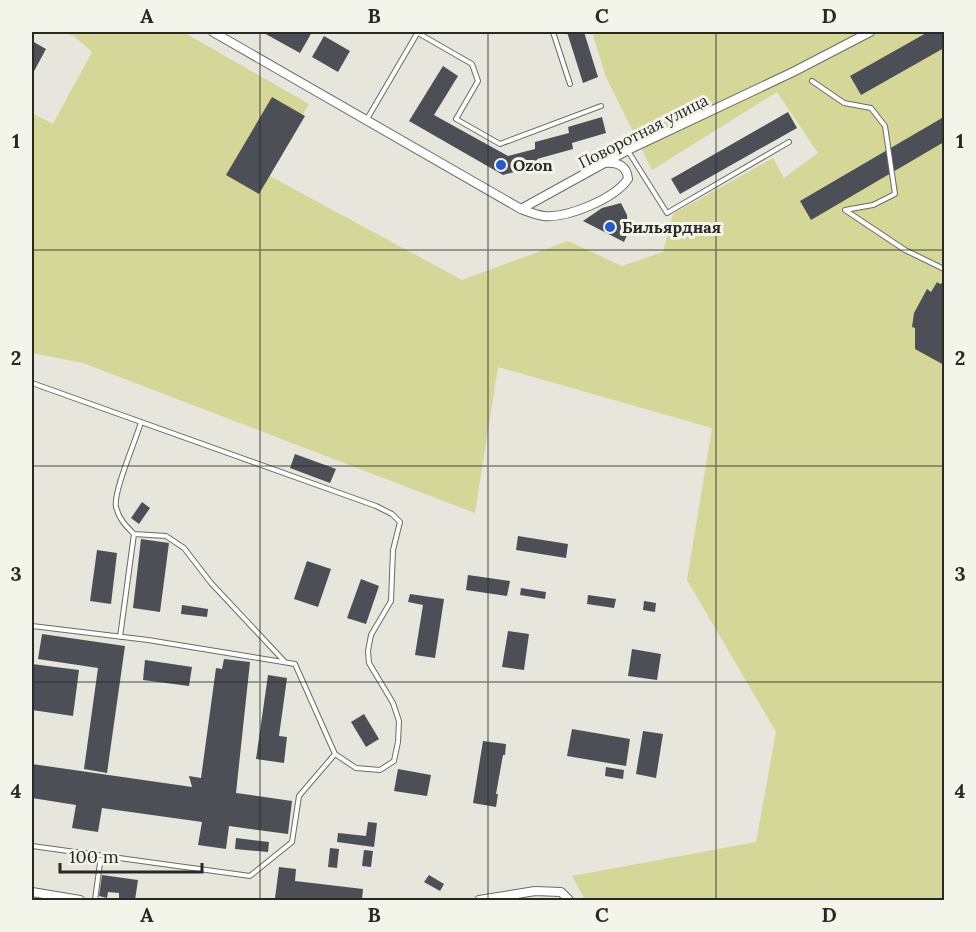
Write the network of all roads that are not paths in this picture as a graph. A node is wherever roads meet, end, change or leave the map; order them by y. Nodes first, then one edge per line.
1 (213, 32) edge
2 (418, 32) edge
3 (553, 32) edge
4 (870, 32) edge
5 (812, 81) dead end
6 (570, 84) dead end
7 (600, 106) dead end
8 (367, 120) junction
9 (789, 142) dead end
10 (628, 150) junction
11 (605, 163) junction
12 (521, 209) junction
13 (945, 269) edge
14 (32, 383) edge
15 (141, 423) junction
16 (134, 534) junction
17 (32, 626) edge
18 (120, 637) junction
19 (286, 663) junction
20 (335, 754) junction
21 (32, 846) edge
22 (100, 856) junction
23 (32, 892) edge
24 (80, 900) edge
25 (95, 900) edge
26 (479, 900) edge
27 (569, 900) edge

1 - 8 street
2 - 7 lane
2 - 8 lane
3 - 6 lane
4 - 10 street, Поворотная улица
5 - 13 lane
8 - 12 street
9 - 10 lane
10 - 11 street, Поворотная улица
11 - 12 street, Поворотная улица
11 - 12 street
14 - 15 lane
15 - 16 lane
15 - 20 lane
16 - 18 lane
16 - 19 lane
17 - 18 lane
18 - 19 lane
19 - 20 lane
20 - 22 lane
21 - 22 lane
22 - 25 lane
23 - 24 street
26 - 27 street

